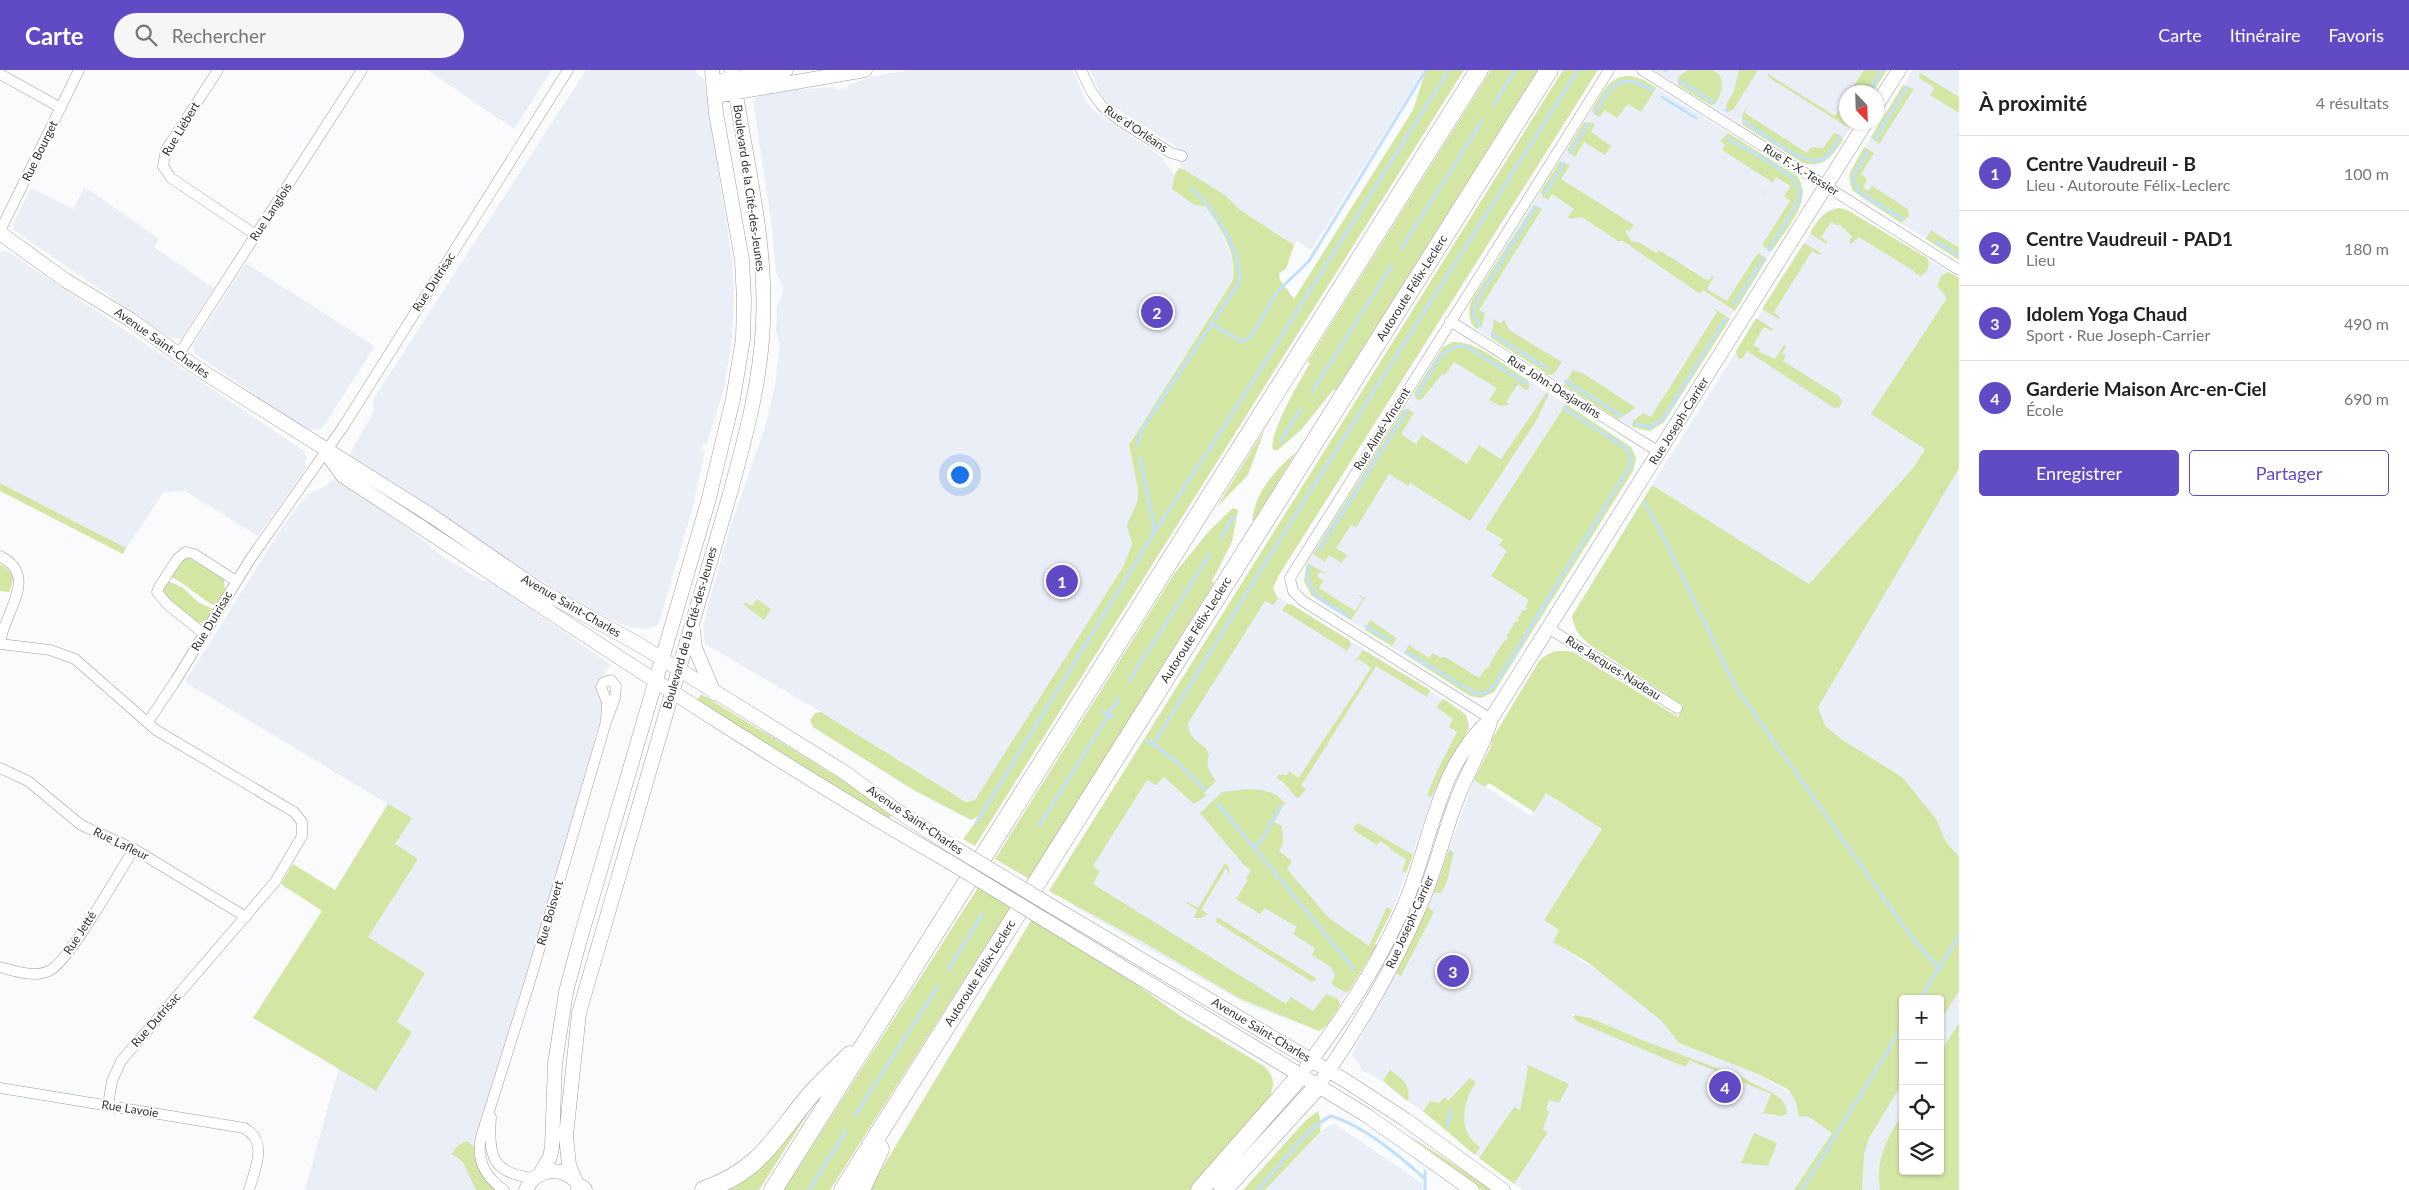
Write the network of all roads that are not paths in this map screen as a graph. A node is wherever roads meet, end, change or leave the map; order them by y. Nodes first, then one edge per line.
1 (79, 70) edge
2 (218, 70) edge
3 (362, 70) edge
4 (568, 70) edge
5 (786, 70) edge
6 (865, 70) edge
7 (1082, 70) edge
8 (1479, 70) edge
9 (1549, 70) edge
10 (1609, 70) edge
11 (1642, 70) edge
12 (1900, 70) edge
13 (0, 74) edge
14 (733, 80) edge
15 (713, 83) edge
16 (1884, 94) edge
17 (61, 108) junction
18 (1861, 130) edge
19 (1182, 156) dead end
20 (1827, 186) junction
21 (0, 232) edge
22 (256, 236) junction
23 (1959, 270) edge
24 (1450, 321) junction
25 (179, 354) junction
26 (326, 451) junction
27 (1659, 452) junction
28 (0, 556) edge
29 (236, 581) junction
30 (692, 623) junction
31 (1548, 628) junction
32 (204, 634) junction
33 (0, 643) edge
34 (662, 659) junction
35 (678, 670) junction
36 (655, 682) junction
37 (672, 692) junction
38 (714, 692) junction
39 (1677, 708) dead end
40 (1491, 719) junction
41 (148, 722) junction
42 (606, 722) dead end
43 (0, 768) edge
44 (134, 848) junction
45 (246, 917) junction
46 (0, 967) edge
47 (874, 1032) junction
48 (1312, 1060) junction
49 (1328, 1070) junction
50 (1300, 1076) junction
51 (914, 1078) junction
52 (1317, 1087) junction
53 (0, 1091) edge
54 (492, 1104) junction
55 (108, 1105) junction
56 (537, 1176) junction
57 (580, 1187) edge
58 (249, 1190) edge
59 (504, 1190) edge
60 (526, 1190) edge
61 (704, 1190) edge
62 (774, 1190) edge
63 (843, 1190) edge
64 (861, 1190) edge
65 (1200, 1190) edge
66 (1223, 1190) edge
67 (1472, 1190) edge
68 (1503, 1190) edge

1 - 17 street, Rue Bourget
2 - 22 street, Rue Liébert
3 - 22 street, Rue Langlois
4 - 26 street, Rue Dutrisac
5 - 14 main road
6 - 14 main road
7 - 19 street, Rue d'Orléans
8 - 47 highway
9 - 51 highway, Autoroute Félix-Leclerc
10 - 24 street, Rue Aimé-Vincent
11 - 20 street, Rue F.-X.-Tessier
12 - 16 main road
13 - 17 street
14 - 15 main road
14 - 30 main road, Boulevard de la Cité-des-Jeunes
15 - 34 main road, Boulevard de la Cité-des-Jeunes
17 - 21 street, Rue Bourget
18 - 20 main road, Rue Joseph-Carrier
20 - 23 street, Rue F.-X.-Tessier
20 - 27 main road, Rue Joseph-Carrier
21 - 25 main road, Avenue Saint-Charles
22 - 25 street, Rue Langlois
24 - 27 street, Rue John-Desjardins
24 - 40 street, Rue Aimé-Vincent
25 - 26 main road, Avenue Saint-Charles
26 - 29 street, Rue Dutrisac
26 - 34 main road, Avenue Saint-Charles
26 - 36 main road, Avenue Saint-Charles
27 - 31 main road, Rue Joseph-Carrier
28 - 33 street
29 - 32 street, Rue Dutrisac
29 - 32 street
30 - 35 main road, Boulevard de la Cité-des-Jeunes
30 - 38 main road
31 - 39 street, Rue Jacques-Nadeau
31 - 40 main road, Rue Joseph-Carrier
32 - 41 street, Rue Dutrisac
33 - 41 street
34 - 35 main road, Avenue Saint-Charles
34 - 36 main road, Boulevard de la Cité-des-Jeunes
35 - 37 main road, Boulevard de la Cité-des-Jeunes
35 - 38 main road, Avenue Saint-Charles
36 - 37 main road, Avenue Saint-Charles
36 - 56 main road, Boulevard de la Cité-des-Jeunes
37 - 50 main road, Avenue Saint-Charles, bridge
37 - 57 main road, Boulevard de la Cité-des-Jeunes
38 - 48 main road, Avenue Saint-Charles, bridge
40 - 48 main road, Rue Joseph-Carrier
40 - 49 main road, Rue Joseph-Carrier
41 - 45 street, Rue Dutrisac
42 - 54 street, Rue Boisvert
43 - 44 street, Rue Lafleur
44 - 45 street, Rue Lafleur
44 - 46 street, Rue Jetté
45 - 55 street, Rue Dutrisac
47 - 61 highway
47 - 62 highway
48 - 49 main road, Avenue Saint-Charles
48 - 50 main road, Rue Joseph-Carrier
49 - 52 main road, Rue Joseph-Carrier
49 - 68 main road, Avenue Saint-Charles
50 - 52 main road, Avenue Saint-Charles
50 - 65 highway
51 - 63 highway, Autoroute Félix-Leclerc
51 - 64 highway
52 - 66 highway
52 - 67 main road, Avenue Saint-Charles
53 - 55 street, Rue Lavoie
54 - 56 street, Rue Boisvert
54 - 59 street, Rue Boisvert
55 - 58 street, Rue Lavoie
56 - 57 main road
56 - 60 main road, Boulevard de la Cité-des-Jeunes

